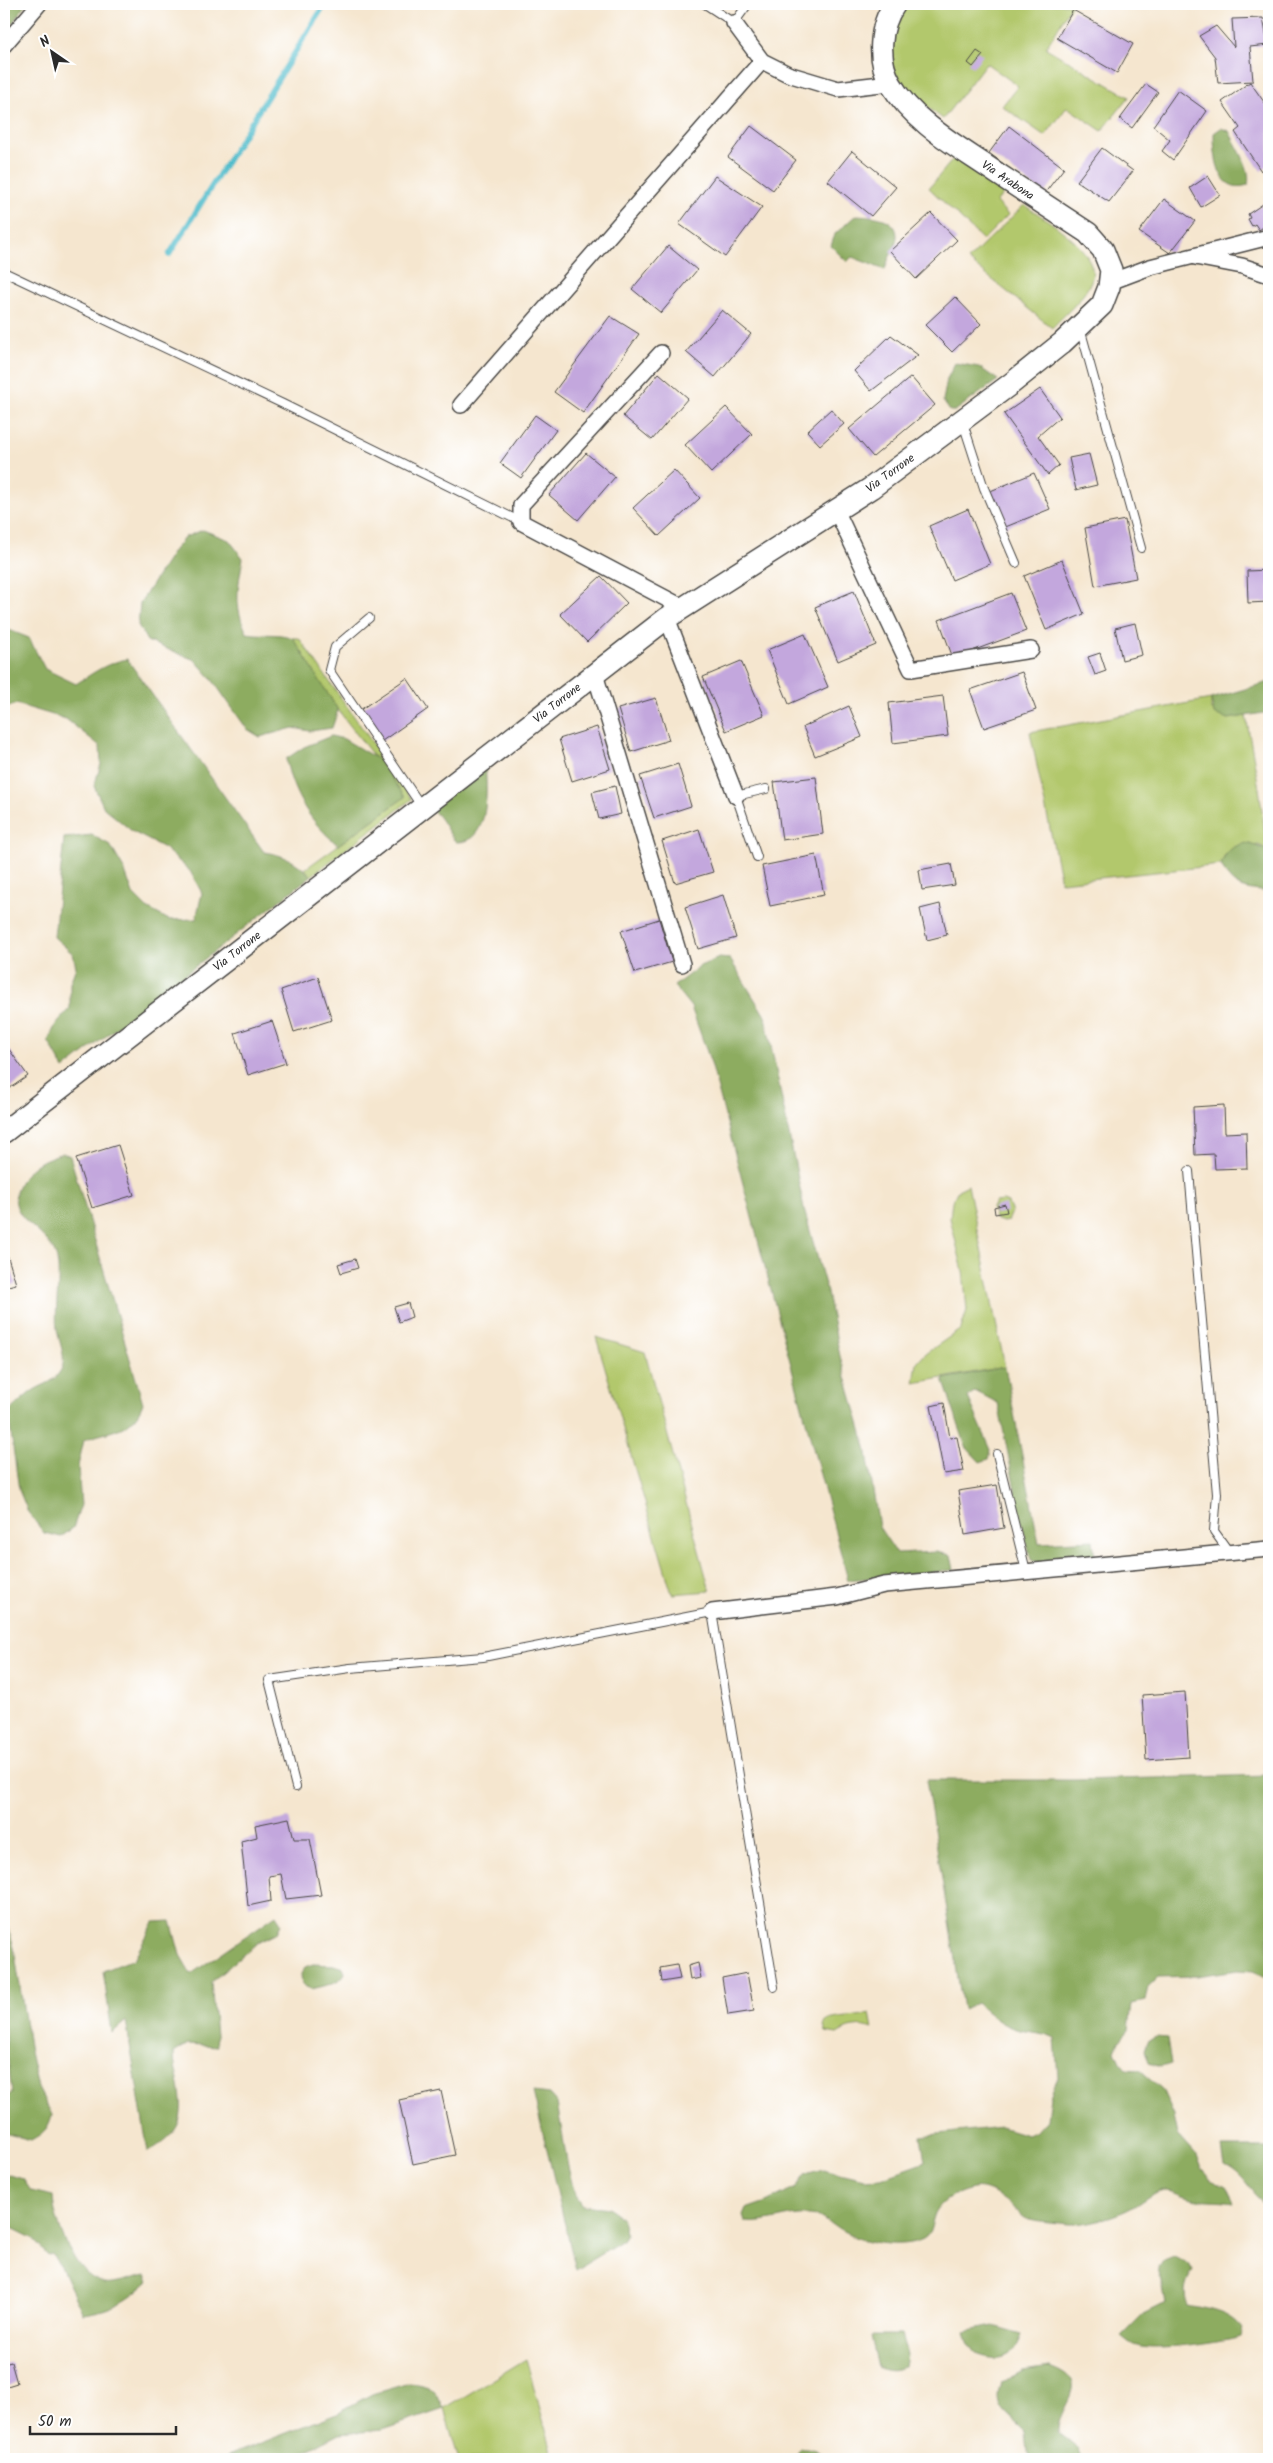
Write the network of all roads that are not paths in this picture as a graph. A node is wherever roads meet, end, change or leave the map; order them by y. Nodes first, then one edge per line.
1 (39, 4) edge
2 (705, 4) edge
3 (748, 4) edge
4 (895, 4) edge
5 (734, 23) junction
6 (4, 45) edge
7 (762, 61) junction
8 (890, 83) junction
9 (1269, 237) edge
10 (1191, 256) junction
11 (4, 272) edge
12 (1269, 275) edge
13 (1110, 282) junction
14 (1079, 326) junction
15 (661, 353) dead end
16 (461, 405) dead end
17 (962, 420) junction
18 (836, 510) junction
19 (522, 522) junction
20 (1141, 548) dead end
21 (1016, 563) dead end
22 (676, 613) junction
23 (370, 618) dead end
24 (1031, 650) dead end
25 (595, 674) junction
26 (766, 789) dead end
27 (736, 796) junction
28 (422, 807) junction
29 (757, 857) dead end
30 (682, 964) dead end
31 (4, 1132) edge
32 (1189, 1171) dead end
33 (997, 1454) dead end
34 (1269, 1549) edge
35 (1230, 1552) junction
36 (1026, 1571) junction
37 (712, 1612) junction
38 (296, 1787) dead end
39 (774, 1988) dead end

1 - 6 street
2 - 5 lane
3 - 5 lane
4 - 8 main road, Via Arabona
5 - 7 street
7 - 8 street
7 - 16 street
8 - 13 main road, Via Arabona
9 - 10 street
10 - 12 street
10 - 13 street
11 - 19 lane
13 - 14 main road, Via Torrone
14 - 17 main road, Via Torrone
14 - 20 lane
15 - 19 street
17 - 18 main road, Via Torrone
17 - 21 lane
18 - 22 main road, Via Torrone
18 - 24 street
19 - 22 street
22 - 25 main road, Via Torrone
22 - 27 street
23 - 28 lane
25 - 28 main road, Via Torrone
25 - 30 street
26 - 27 lane
27 - 29 lane
28 - 31 main road, Via Torrone
32 - 35 lane
33 - 36 lane
34 - 35 street
35 - 36 street
36 - 37 street
37 - 38 lane
37 - 39 lane

